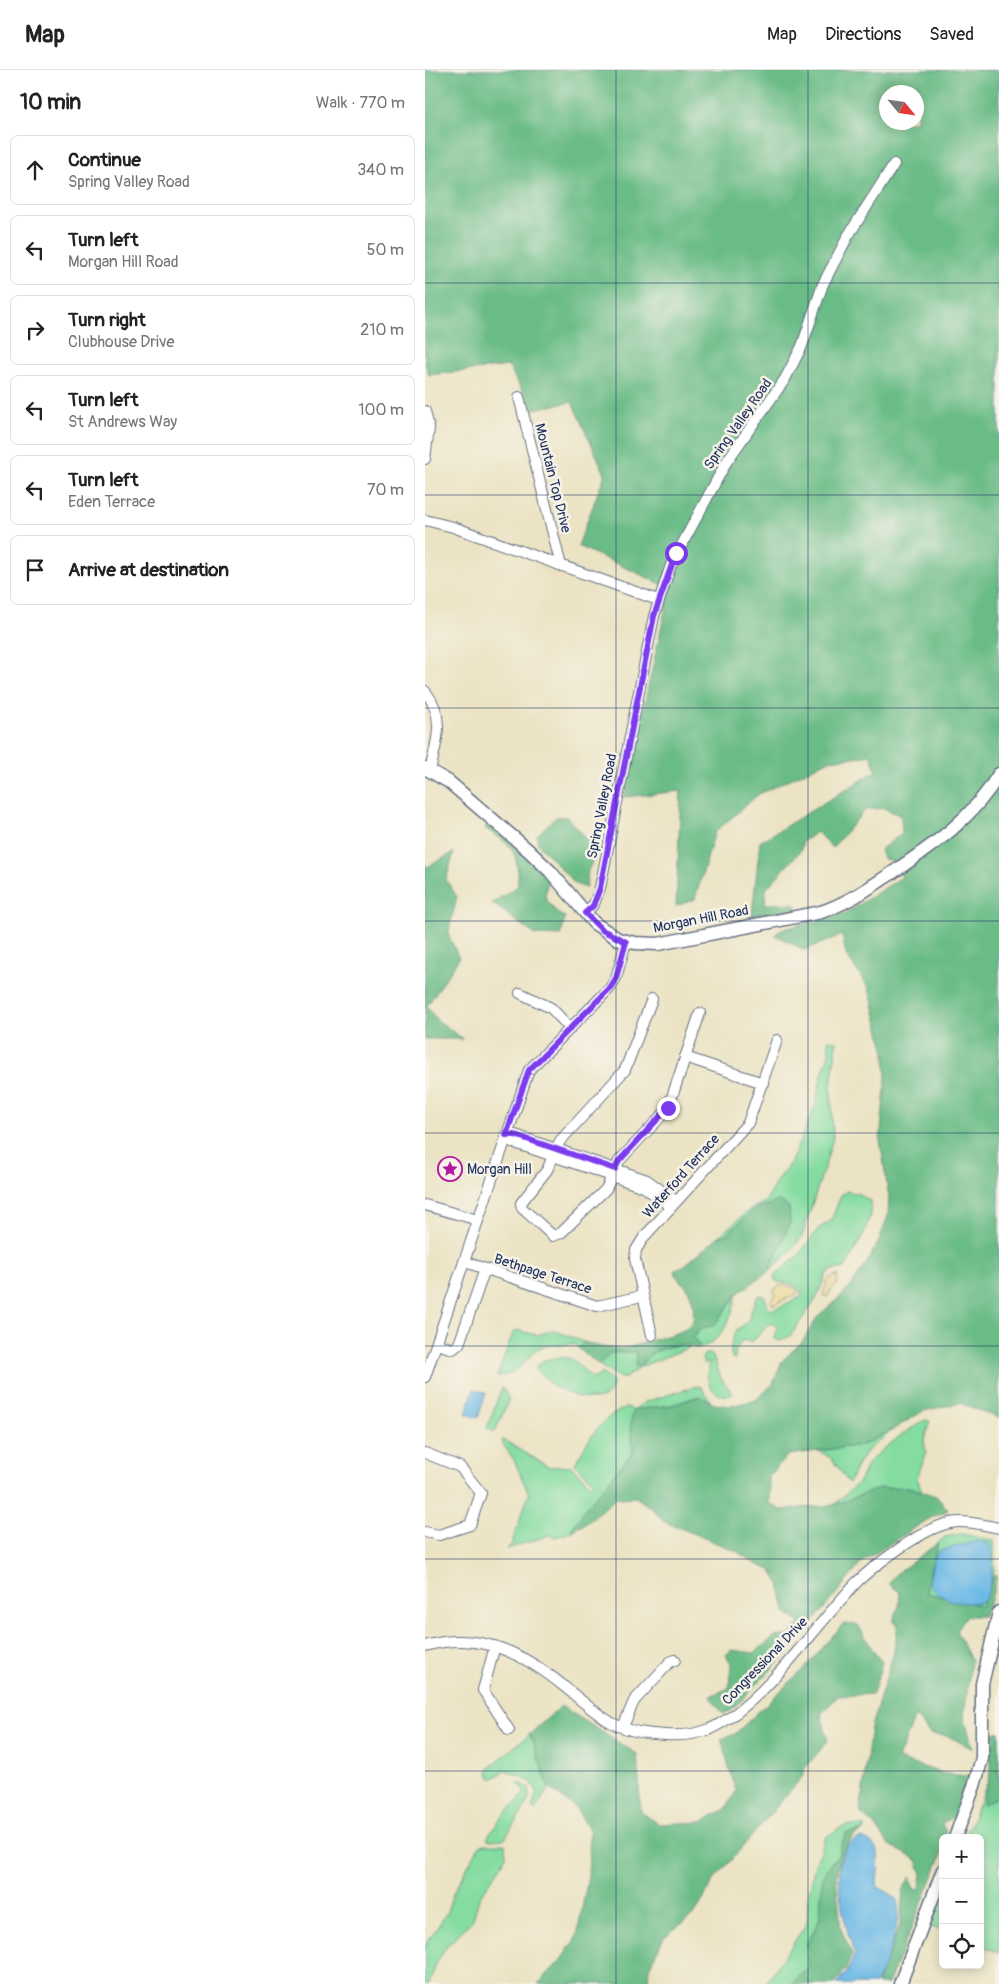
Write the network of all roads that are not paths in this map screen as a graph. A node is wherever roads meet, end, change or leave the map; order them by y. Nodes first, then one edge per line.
1 (894, 164) dead end
2 (519, 397) dead end
3 (425, 411) edge
4 (425, 459) edge
5 (425, 520) edge
6 (561, 566) junction
7 (658, 600) junction
8 (425, 691) edge
9 (428, 769) edge
10 (999, 774) edge
11 (585, 913) junction
12 (626, 942) junction
13 (520, 992) dead end
14 (652, 999) dead end
15 (699, 1013) dead end
16 (569, 1027) junction
17 (777, 1040) dead end
18 (685, 1057) junction
19 (763, 1083) junction
20 (506, 1135) junction
21 (555, 1153) junction
22 (614, 1173) junction
23 (425, 1204) edge
24 (673, 1204) junction
25 (478, 1220) junction
26 (465, 1262) junction
27 (485, 1269) junction
28 (642, 1296) junction
29 (652, 1335) dead end
30 (437, 1344) junction
31 (425, 1377) edge
32 (425, 1453) edge
33 (999, 1528) edge
34 (425, 1532) edge
35 (999, 1612) edge
36 (425, 1646) edge
37 (495, 1646) junction
38 (675, 1660) dead end
39 (623, 1727) junction
40 (509, 1730) dead end
41 (956, 1834) edge
42 (940, 1879) edge
43 (900, 1984) edge

1 - 7 street, Spring Valley Road
2 - 6 street, Mountain Top Drive
3 - 4 street
5 - 6 street
6 - 7 street
7 - 11 street, Spring Valley Road
8 - 9 street
9 - 11 main road, Morgan Hill Road
10 - 12 main road, Morgan Hill Road
11 - 12 main road, Morgan Hill Road
12 - 16 street
13 - 16 street
14 - 21 street
15 - 18 street
16 - 20 street
17 - 19 street, Waterford Terrace
18 - 19 street
18 - 22 street
19 - 24 street, Waterford Terrace
20 - 21 street
20 - 25 street
21 - 22 street
21 - 22 street
22 - 24 street
23 - 25 street
24 - 28 street, Waterford Terrace
25 - 26 street
26 - 27 street, Bethpage Terrace
26 - 30 street
27 - 28 street, Bethpage Terrace
27 - 30 street
28 - 29 street, Waterford Terrace
30 - 31 street
32 - 34 street
33 - 39 street, Congressional Drive
35 - 41 main road
36 - 37 street, Congressional Drive
37 - 39 street, Congressional Drive
37 - 40 street
38 - 39 street
42 - 43 main road

